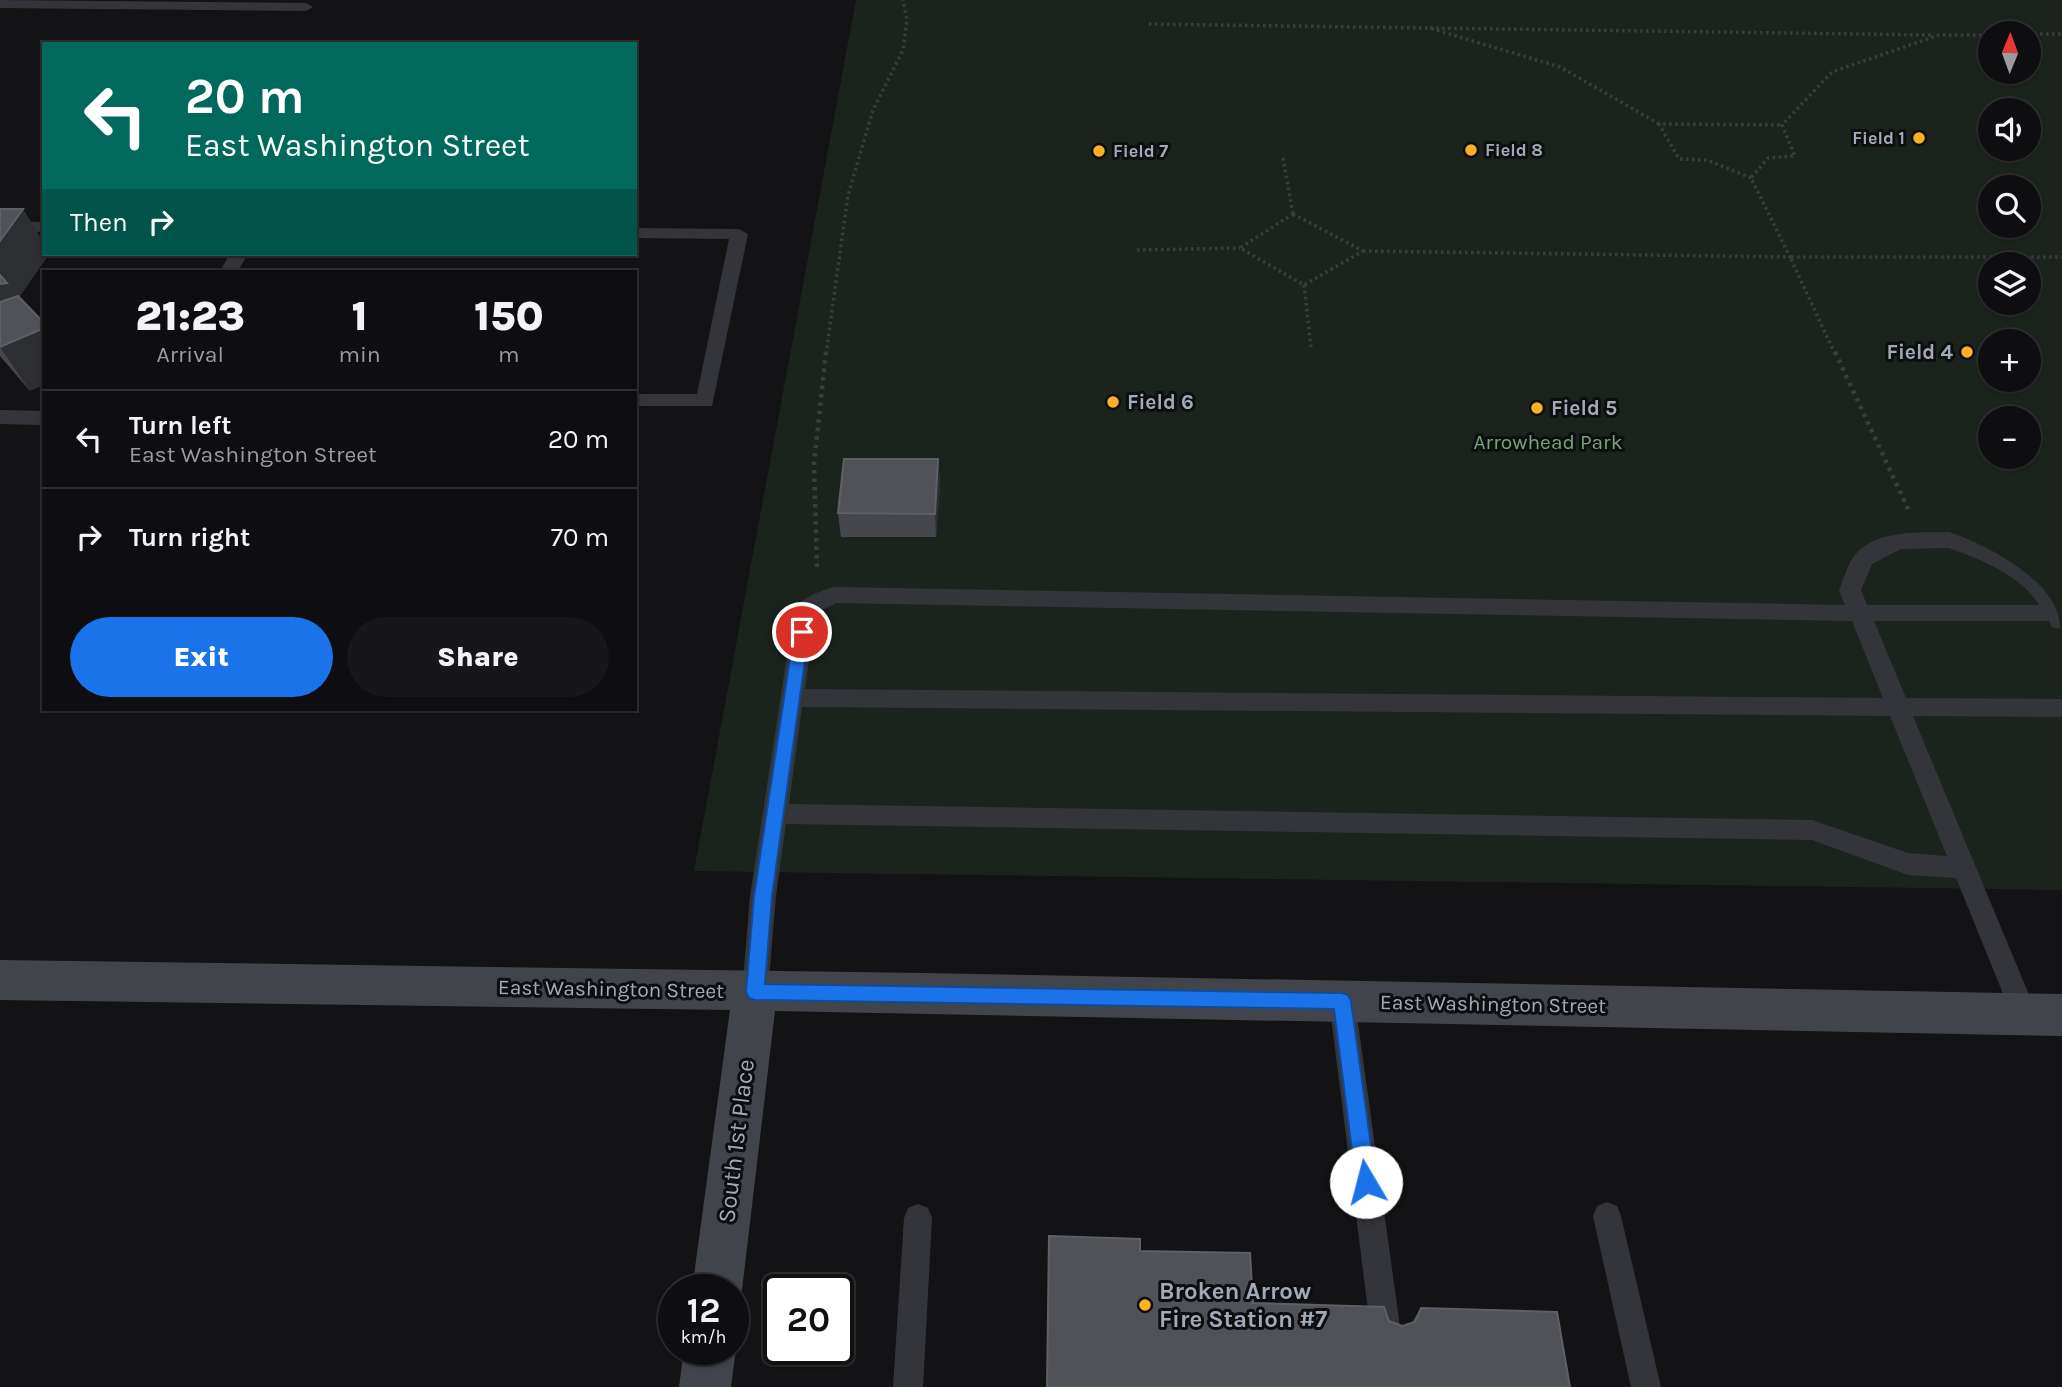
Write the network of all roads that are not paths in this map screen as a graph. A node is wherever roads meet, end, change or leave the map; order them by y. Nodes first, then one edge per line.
1 (0, 4) edge
2 (306, 7) dead end
3 (0, 226) edge
4 (42, 227) edge
5 (637, 233) edge
6 (637, 400) edge
7 (0, 418) edge
8 (42, 418) edge
9 (1858, 612) junction
10 (2060, 617) edge
11 (792, 698) junction
12 (1898, 707) junction
13 (2062, 708) edge
14 (775, 814) junction
15 (1964, 868) junction
16 (0, 979) edge
17 (755, 992) junction
18 (1342, 1001) junction
19 (2043, 1015) edge
20 (1606, 1216) dead end
21 (918, 1218) dead end
22 (720, 1274) edge
23 (1386, 1334) edge
24 (708, 1365) edge
25 (705, 1387) edge
26 (908, 1387) edge
27 (1646, 1387) edge

1 - 2 lane
3 - 4 lane
5 - 6 lane
7 - 8 lane
9 - 10 lane
9 - 10 lane
9 - 11 lane
9 - 12 lane
11 - 12 lane
11 - 14 lane
12 - 13 lane
12 - 15 lane
14 - 15 lane
14 - 17 lane
15 - 19 lane
16 - 17 main road, East Washington Street
17 - 18 main road, East Washington Street
17 - 22 main road, South 1st Place
18 - 19 main road, East Washington Street
18 - 23 lane
20 - 27 lane
21 - 26 lane
24 - 25 main road

